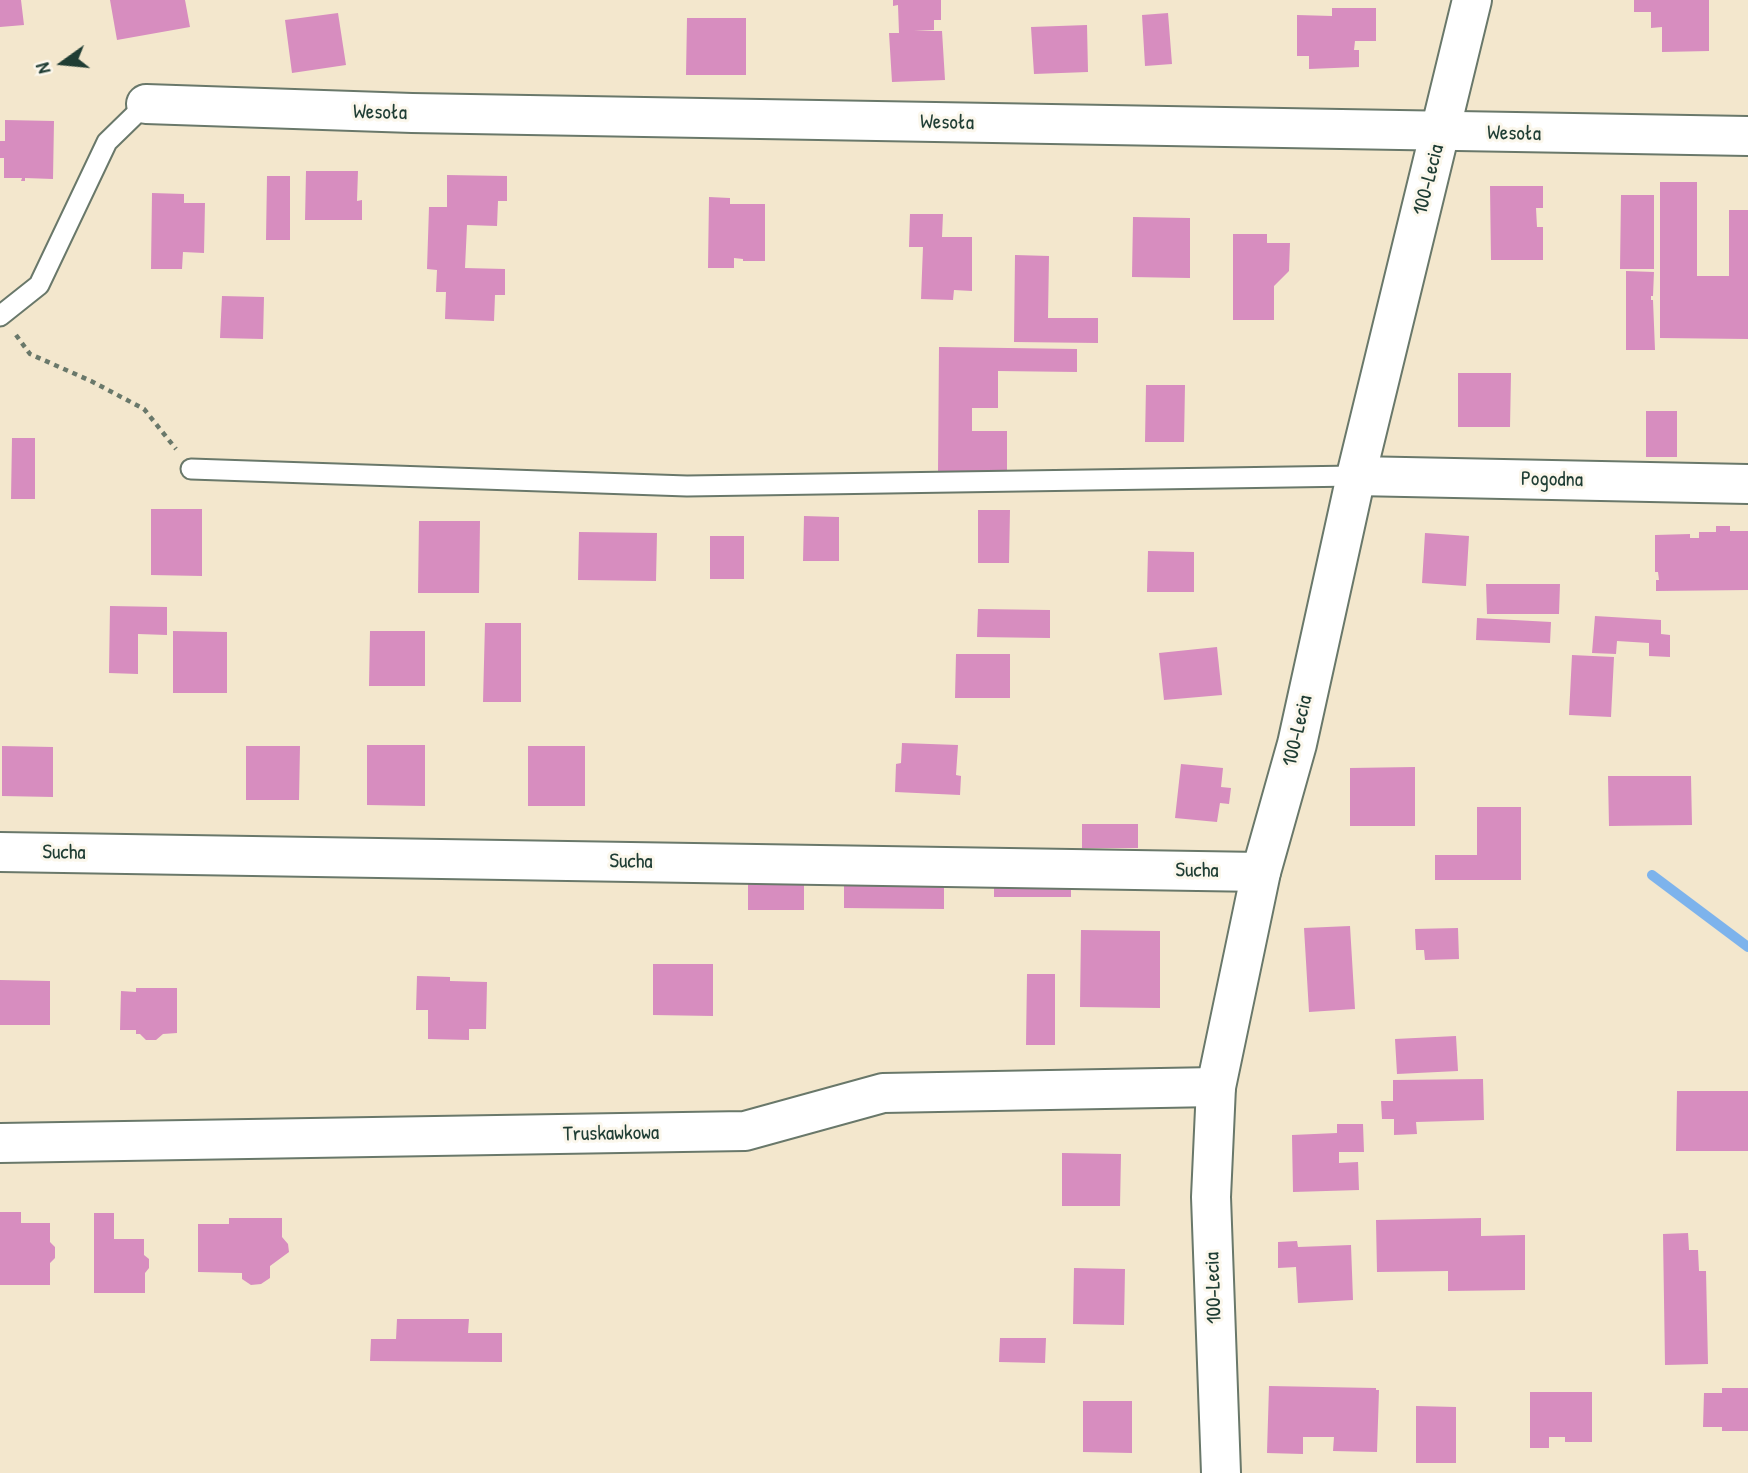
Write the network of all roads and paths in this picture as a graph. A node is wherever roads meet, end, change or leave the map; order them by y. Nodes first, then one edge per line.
1 (1472, 0) edge
2 (146, 104) joint
3 (1441, 133) junction
4 (1748, 136) edge
5 (0, 316) edge
6 (191, 469) joint
7 (1356, 476) junction
8 (1748, 484) edge
9 (0, 852) edge
10 (1261, 872) junction
11 (1216, 1087) junction
12 (0, 1143) edge
13 (1221, 1473) edge

1 - 3 street, 100-Lecia
2 - 3 street, Wesoła
2 - 5 lane
3 - 4 street, Wesoła
3 - 7 street, 100-Lecia
5 - 6 path
6 - 7 lane
7 - 8 street, Pogodna
7 - 10 street, 100-Lecia
9 - 10 street, Sucha
10 - 11 street, 100-Lecia
11 - 12 street, Truskawkowa
11 - 13 street, 100-Lecia

